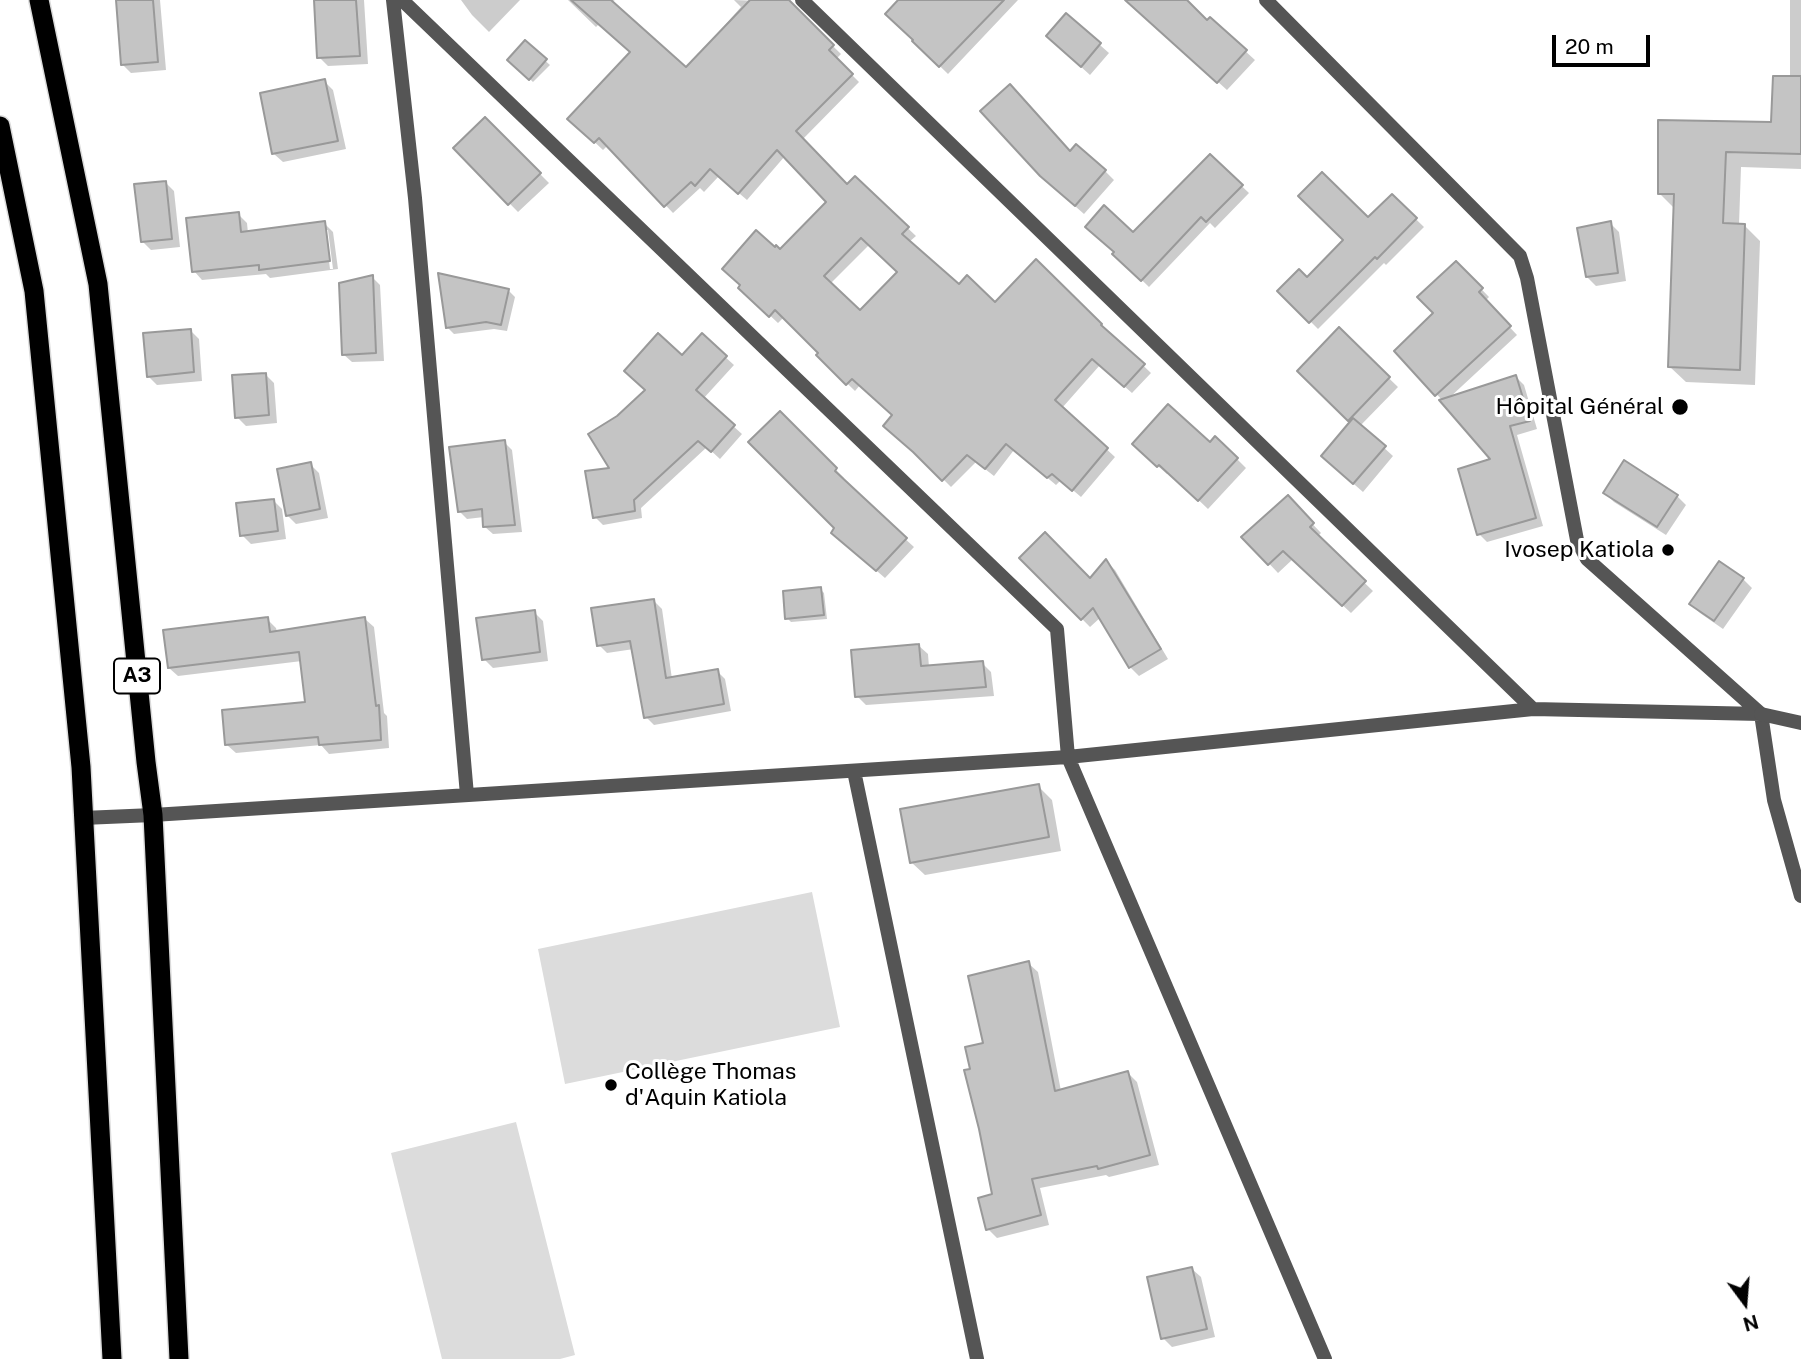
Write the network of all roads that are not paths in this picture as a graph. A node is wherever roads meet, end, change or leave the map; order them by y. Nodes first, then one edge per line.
1 (39, 0) edge
2 (393, 0) edge
3 (402, 0) edge
4 (802, 0) edge
5 (1266, 0) edge
6 (0, 126) edge
7 (1533, 709) junction
8 (1762, 714) junction
9 (1801, 723) edge
10 (1068, 757) junction
11 (854, 771) junction
12 (467, 795) junction
13 (153, 815) junction
14 (83, 818) junction
15 (1801, 895) edge
16 (112, 1359) edge
17 (179, 1359) edge
18 (977, 1359) edge
19 (1325, 1359) edge

1 - 13 highway, A3
2 - 12 street
3 - 10 street
4 - 7 street
5 - 8 street
6 - 14 highway
7 - 8 street
7 - 10 street
8 - 9 street
8 - 15 street
10 - 11 street
10 - 19 street
11 - 12 street
11 - 18 street
12 - 13 street
13 - 14 street
13 - 17 highway, A3
14 - 16 highway

